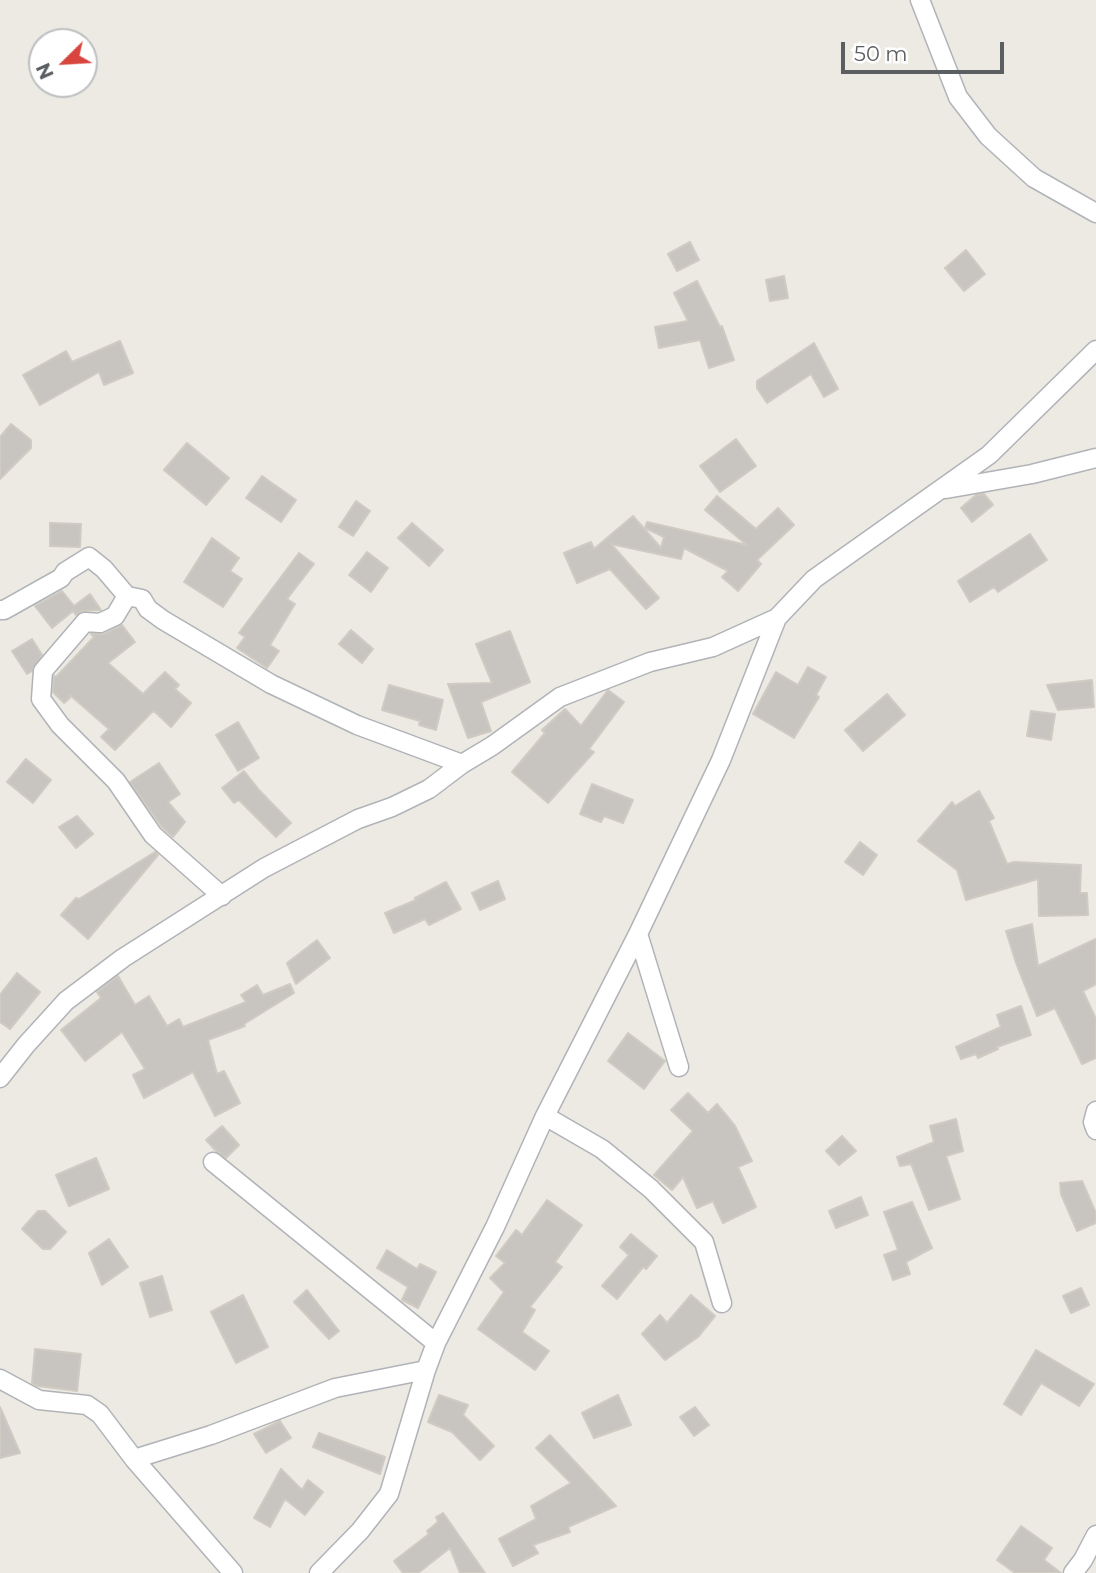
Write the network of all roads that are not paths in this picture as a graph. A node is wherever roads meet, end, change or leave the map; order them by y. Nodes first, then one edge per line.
1 (920, 0) edge
2 (1096, 214) edge
3 (1096, 350) edge
4 (1096, 458) edge
5 (942, 490) junction
6 (127, 596) junction
7 (0, 610) edge
8 (777, 618) junction
9 (462, 764) junction
10 (222, 896) junction
11 (638, 934) junction
12 (679, 1067) dead end
13 (0, 1078) edge
14 (1096, 1111) edge
15 (545, 1116) junction
16 (1096, 1130) edge
17 (213, 1162) dead end
18 (722, 1303) dead end
19 (436, 1343) junction
20 (426, 1370) junction
21 (0, 1379) edge
22 (134, 1459) junction
23 (1096, 1535) edge
24 (233, 1573) edge
25 (319, 1573) edge
26 (1073, 1573) edge

1 - 2 street
3 - 5 street
4 - 5 street
5 - 8 street
6 - 7 street
6 - 9 street
6 - 10 street
8 - 9 street
8 - 11 street
9 - 10 street
10 - 13 street
11 - 12 street
11 - 15 street
14 - 16 street
15 - 18 street
15 - 19 street
17 - 19 street
19 - 20 street
20 - 22 street
20 - 25 street
21 - 22 street
22 - 24 street
23 - 26 street

